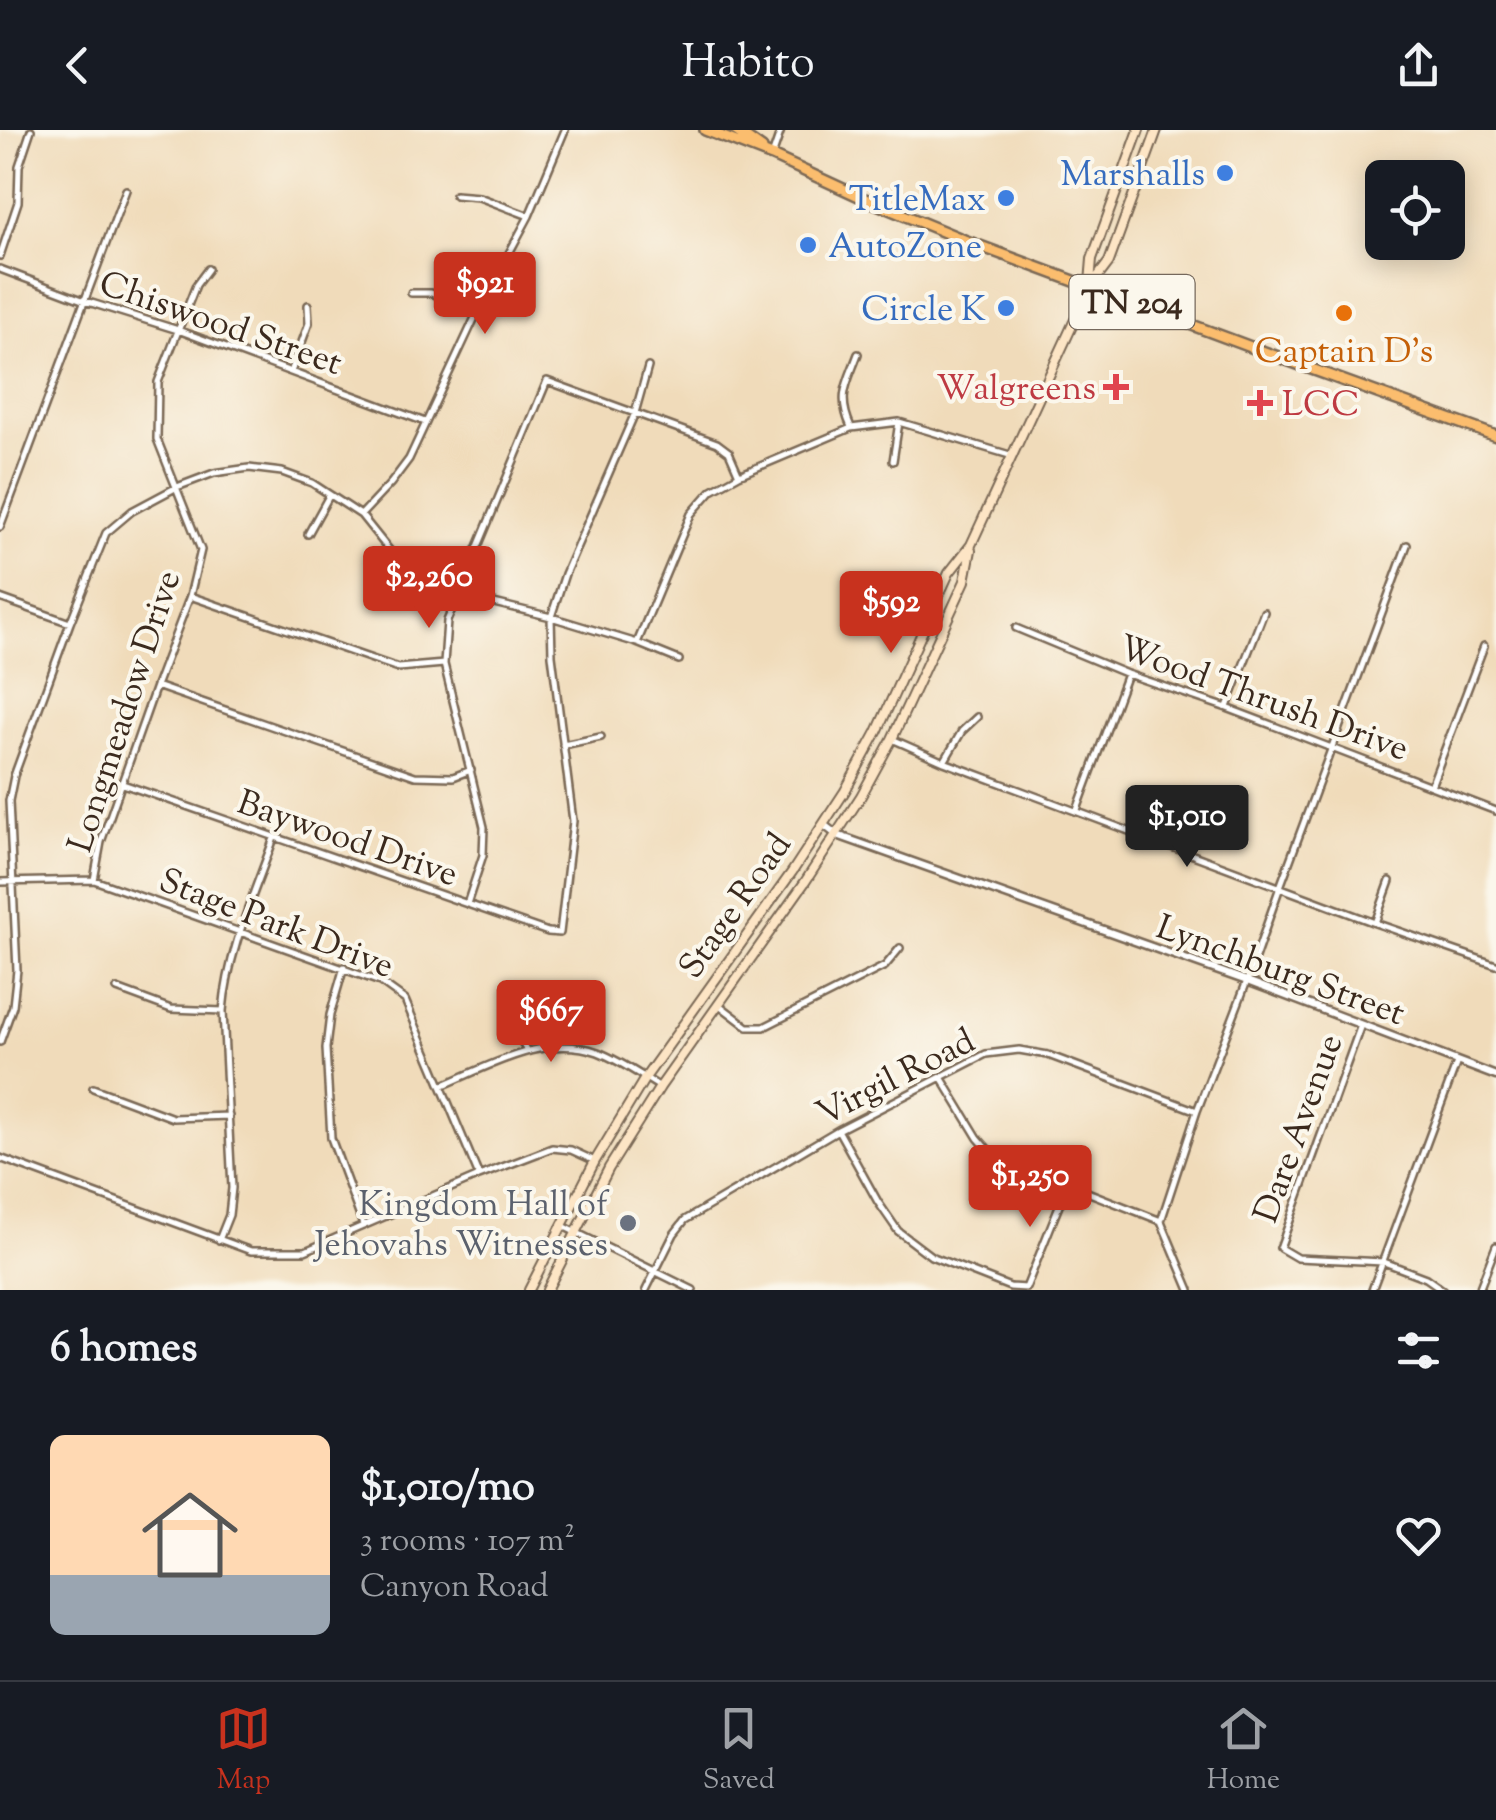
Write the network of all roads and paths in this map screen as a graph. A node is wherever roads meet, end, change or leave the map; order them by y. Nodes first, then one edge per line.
1 (30, 130) edge
2 (565, 130) edge
3 (705, 130) edge
4 (735, 130) edge
5 (781, 130) edge
6 (1139, 130) edge
7 (1156, 130) edge
8 (772, 156) junction
9 (126, 190) dead end
10 (456, 195) dead end
11 (530, 216) junction
12 (0, 256) edge
13 (0, 269) edge
14 (208, 269) dead end
15 (1090, 288) junction
16 (411, 292) dead end
17 (85, 301) junction
18 (308, 306) dead end
19 (478, 311) junction
20 (178, 330) junction
21 (858, 354) dead end
22 (648, 368) dead end
23 (290, 372) junction
24 (635, 412) junction
25 (425, 422) junction
26 (898, 422) junction
27 (851, 428) junction
28 (1496, 436) edge
29 (1013, 456) junction
30 (893, 461) dead end
31 (740, 475) junction
32 (177, 487) junction
33 (329, 496) junction
34 (361, 515) junction
35 (0, 527) edge
36 (308, 534) dead end
37 (1408, 545) dead end
38 (972, 546) junction
39 (457, 594) junction
40 (190, 596) junction
41 (0, 598) edge
42 (1264, 612) dead end
43 (551, 617) junction
44 (70, 623) junction
45 (1016, 628) dead end
46 (637, 644) junction
47 (1484, 646) dead end
48 (679, 660) dead end
49 (444, 664) junction
50 (1127, 674) junction
51 (156, 686) junction
52 (1227, 708) junction
53 (976, 717) dead end
54 (601, 737) dead end
55 (892, 739) junction
56 (563, 745) junction
57 (1333, 750) junction
58 (944, 762) junction
59 (471, 770) junction
60 (120, 783) junction
61 (1431, 786) junction
62 (1197, 798) dead end
63 (1077, 810) junction
64 (1496, 810) edge
65 (824, 825) junction
66 (837, 835) junction
67 (274, 838) junction
68 (1179, 848) junction
69 (94, 880) junction
70 (14, 881) junction
71 (0, 882) edge
72 (1390, 882) dead end
73 (1280, 887) junction
74 (467, 905) junction
75 (1375, 923) junction
76 (241, 931) junction
77 (900, 948) dead end
78 (1496, 965) edge
79 (344, 967) junction
80 (1248, 982) junction
81 (117, 989) dead end
82 (718, 1004) junction
83 (223, 1011) junction
84 (1361, 1025) junction
85 (514, 1027) dead end
86 (0, 1042) edge
87 (526, 1050) junction
88 (1457, 1062) junction
89 (1496, 1076) edge
90 (941, 1077) junction
91 (646, 1078) junction
92 (441, 1086) junction
93 (660, 1087) junction
94 (93, 1088) dead end
95 (1197, 1112) junction
96 (229, 1116) junction
97 (838, 1130) junction
98 (0, 1158) edge
99 (595, 1161) junction
100 (478, 1176) junction
101 (1066, 1186) junction
102 (1161, 1221) junction
103 (561, 1224) junction
104 (362, 1225) junction
105 (575, 1232) junction
106 (219, 1241) junction
107 (1496, 1246) edge
108 (1384, 1262) junction
109 (653, 1272) junction
110 (1026, 1288) edge
111 (529, 1290) edge
112 (547, 1290) edge
113 (646, 1290) edge
114 (692, 1290) edge
115 (1190, 1290) edge
116 (1372, 1290) edge
117 (1443, 1290) edge
118 (1480, 1290) edge

1 - 12 street
2 - 11 street
3 - 8 main road, TN 204
4 - 8 main road, TN 204
5 - 8 street
6 - 15 main road, Stage Road
7 - 15 main road, Stage Road
8 - 15 main road, TN 204
9 - 17 street
10 - 11 street
11 - 19 street
13 - 17 street, Chiswood Street
14 - 20 street, Longmeadow Drive
15 - 28 main road, TN 204
15 - 29 main road, Stage Road
16 - 19 street
17 - 20 street, Chiswood Street
17 - 35 street
18 - 23 street
19 - 25 street
20 - 23 street, Chiswood Street
20 - 32 street, Longmeadow Drive
21 - 27 street
22 - 24 street
23 - 25 street, Chiswood Street
24 - 31 street
24 - 39 street
24 - 43 street
25 - 34 street
26 - 27 street
26 - 29 street
26 - 30 street
27 - 31 street
29 - 38 main road, Stage Road
31 - 46 street
32 - 33 street
32 - 40 street, Longmeadow Drive
32 - 44 street
33 - 34 street
33 - 36 street
34 - 39 street
37 - 57 street
38 - 55 main road, Stage Road
38 - 65 main road, Stage Road
39 - 43 street
39 - 49 street
40 - 49 street
40 - 51 street, Longmeadow Drive
41 - 44 street
42 - 52 street
43 - 46 street
43 - 56 street
44 - 70 street
45 - 50 street, Wood Thrush Drive
46 - 48 street
47 - 61 street
49 - 59 street
50 - 52 street, Wood Thrush Drive
50 - 63 street
51 - 59 street
51 - 60 street, Longmeadow Drive
52 - 57 street, Wood Thrush Drive
53 - 58 street
54 - 56 street
55 - 58 street
55 - 66 main road, Stage Road
56 - 74 street, Baywood Drive
57 - 61 street, Wood Thrush Drive
57 - 73 street
58 - 63 street
59 - 74 street
60 - 67 street, Baywood Drive
60 - 69 street, Longmeadow Drive
61 - 64 street, Wood Thrush Drive
62 - 68 street
63 - 68 street
65 - 66 street, Lynchburg Street
65 - 91 main road, Stage Road
66 - 80 street, Lynchburg Street
66 - 82 main road, Stage Road
67 - 74 street, Baywood Drive
67 - 76 street
68 - 73 street
69 - 70 street, Stage Park Drive
69 - 76 street, Stage Park Drive
70 - 71 street, Stage Park Drive
70 - 86 street
72 - 75 street
73 - 75 street
73 - 80 street
75 - 78 street
76 - 79 street, Stage Park Drive
76 - 83 street
77 - 82 street
79 - 92 street, Stage Park Drive
79 - 104 street
80 - 84 street, Lynchburg Street
80 - 95 street
81 - 83 street
82 - 93 main road, Stage Road
83 - 96 street
84 - 88 street, Lynchburg Street
84 - 108 street, Dare Avenue
85 - 87 street
87 - 91 street
87 - 92 street
88 - 89 street, Lynchburg Street
88 - 108 street
90 - 95 street, Virgil Road
90 - 97 street, Virgil Road
90 - 101 street
91 - 93 street
91 - 99 main road, Stage Road
92 - 100 street, Stage Park Drive
93 - 105 main road, Stage Road
94 - 96 street
95 - 102 street
96 - 106 street
97 - 109 street, Virgil Road
97 - 110 street
98 - 106 street
99 - 100 street
99 - 103 main road, Stage Road
100 - 104 street
101 - 102 street
101 - 110 street
102 - 115 street
103 - 105 street
103 - 111 main road, Stage Road
104 - 106 street
105 - 109 street
105 - 112 main road, Stage Road
107 - 118 street
108 - 116 street
108 - 117 street
109 - 113 street, Virgil Road
109 - 114 street

